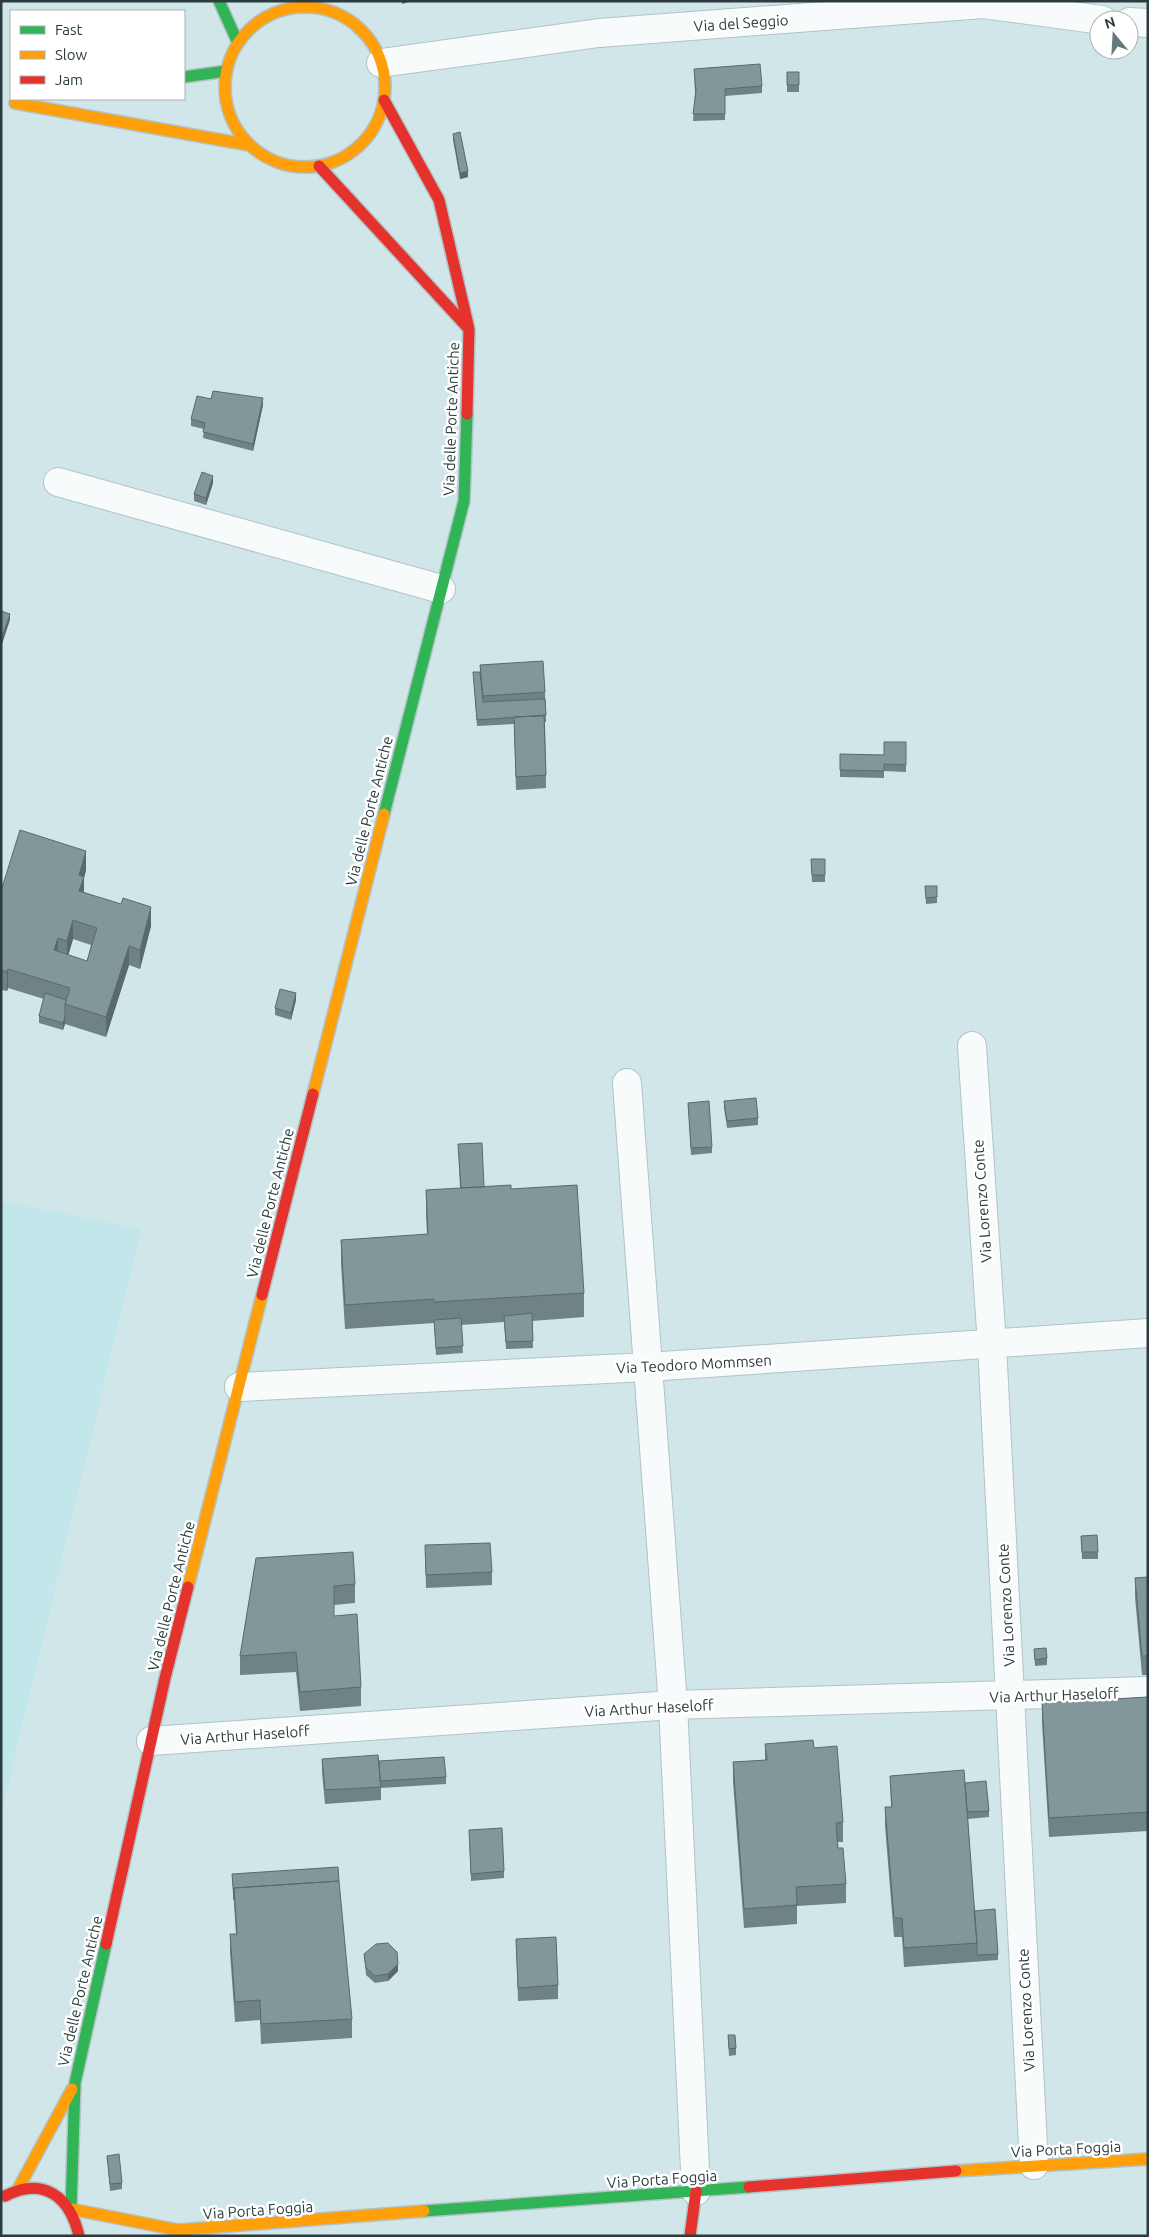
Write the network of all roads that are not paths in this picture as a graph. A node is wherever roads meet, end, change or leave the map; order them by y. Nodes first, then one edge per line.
1 (219, 1) edge
2 (318, 1) edge
3 (1003, 3) edge
4 (330, 11) junction
5 (1089, 18) edge
6 (238, 43) junction
7 (381, 63) junction
8 (226, 71) junction
9 (185, 78) edge
10 (35, 100) edge
11 (384, 100) junction
12 (1, 103) edge
13 (15, 103) junction
14 (249, 145) junction
15 (318, 166) junction
16 (469, 329) junction
17 (58, 482) dead end
18 (441, 589) junction
19 (972, 1046) dead end
20 (627, 1083) dead end
21 (1148, 1333) edge
22 (992, 1345) junction
23 (648, 1367) junction
24 (239, 1387) junction
25 (1148, 1691) edge
26 (1010, 1697) junction
27 (672, 1705) junction
28 (151, 1741) junction
29 (75, 2083) junction
30 (1148, 2159) edge
31 (1034, 2165) junction
32 (18, 2189) junction
33 (696, 2191) junction
34 (1, 2198) edge
35 (71, 2209) junction
36 (178, 2230) junction
37 (79, 2236) edge
38 (161, 2236) edge
39 (690, 2236) edge

1 - 6 main road
2 - 4 main road
3 - 5 street, Via del Seggio
3 - 7 street, Via del Seggio
4 - 6 main road
4 - 7 main road
6 - 8 main road
7 - 11 main road
8 - 9 main road
8 - 14 main road
10 - 13 main road
11 - 15 main road
11 - 16 main road, Via delle Porte Antiche
12 - 13 main road
13 - 14 main road
14 - 15 main road
15 - 16 main road
16 - 18 main road, Via delle Porte Antiche
17 - 18 street
18 - 24 main road, Via delle Porte Antiche
19 - 22 street, Via Lorenzo Conte
20 - 23 street
21 - 22 street, Via Teodoro Mommsen
22 - 23 street, Via Teodoro Mommsen
22 - 26 street, Via Lorenzo Conte
23 - 24 street, Via Teodoro Mommsen
23 - 27 street
24 - 28 main road, Via delle Porte Antiche
25 - 26 street, Via Arthur Haseloff
26 - 27 street, Via Arthur Haseloff
26 - 31 street, Via Lorenzo Conte
27 - 28 street, Via Arthur Haseloff
27 - 33 street
28 - 29 main road, Via delle Porte Antiche
29 - 32 main road
29 - 35 main road
30 - 31 main road, Via Porta Foggia
31 - 33 main road, Via Porta Foggia
32 - 34 main road
32 - 35 main road
33 - 36 main road, Via Porta Foggia
33 - 39 main road
35 - 36 main road
35 - 37 main road
36 - 38 main road

